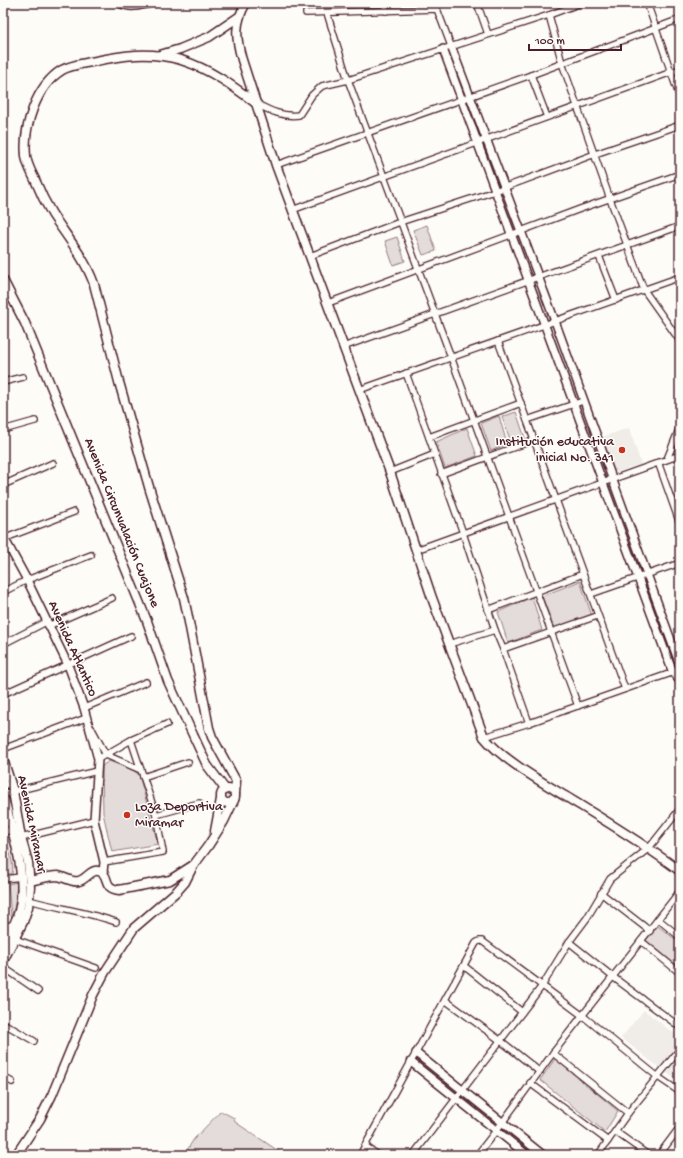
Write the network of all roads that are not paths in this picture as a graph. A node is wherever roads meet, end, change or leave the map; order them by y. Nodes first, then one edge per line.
1 (121, 3) edge
2 (149, 3) edge
3 (246, 3) edge
4 (384, 3) edge
5 (477, 3) edge
6 (581, 3) edge
7 (647, 3) edge
8 (386, 11) junction
9 (327, 13) junction
10 (306, 14) dead end
11 (549, 15) junction
12 (240, 16) junction
13 (680, 19) edge
14 (656, 28) junction
15 (488, 34) junction
16 (451, 46) junction
17 (443, 50) junction
18 (159, 55) junction
19 (562, 64) junction
20 (680, 69) edge
21 (672, 72) junction
22 (531, 75) junction
23 (348, 80) junction
24 (470, 97) junction
25 (680, 98) edge
26 (461, 100) junction
27 (257, 104) junction
28 (579, 107) junction
29 (547, 117) junction
30 (680, 125) edge
31 (368, 134) junction
32 (486, 139) junction
33 (477, 142) junction
34 (595, 154) junction
35 (276, 165) junction
36 (680, 174) edge
37 (384, 176) junction
38 (504, 188) junction
39 (495, 191) junction
40 (610, 199) junction
41 (292, 210) junction
42 (400, 222) junction
43 (680, 226) edge
44 (520, 232) junction
45 (511, 235) junction
46 (627, 245) junction
47 (310, 256) junction
48 (599, 256) junction
49 (418, 270) junction
50 (538, 277) junction
51 (680, 277) edge
52 (3, 280) edge
53 (528, 280) junction
54 (644, 290) junction
55 (616, 300) junction
56 (328, 303) junction
57 (435, 313) junction
58 (554, 321) junction
59 (545, 324) junction
60 (498, 341) junction
61 (680, 341) edge
62 (343, 347) junction
63 (451, 357) junction
64 (406, 373) junction
65 (23, 377) dead end
66 (3, 382) edge
67 (359, 390) junction
68 (584, 400) junction
69 (521, 403) junction
70 (574, 404) junction
71 (474, 420) junction
72 (527, 420) junction
73 (35, 421) dead end
74 (680, 427) edge
75 (3, 430) edge
76 (429, 437) junction
77 (534, 440) junction
78 (435, 454) junction
79 (680, 454) edge
80 (488, 458) junction
81 (667, 459) junction
82 (658, 462) junction
83 (53, 464) dead end
84 (390, 472) junction
85 (441, 474) junction
86 (612, 479) junction
87 (603, 482) junction
88 (3, 485) edge
89 (556, 499) junction
90 (74, 512) dead end
91 (509, 516) junction
92 (680, 524) edge
93 (463, 533) junction
94 (4, 538) edge
95 (416, 550) junction
96 (90, 555) dead end
97 (680, 563) edge
98 (583, 574) junction
99 (647, 574) junction
100 (638, 578) junction
101 (26, 580) junction
102 (536, 591) junction
103 (3, 592) edge
104 (591, 594) junction
105 (112, 598) dead end
106 (488, 610) junction
107 (597, 616) junction
108 (47, 624) junction
109 (495, 630) junction
110 (551, 632) junction
111 (132, 636) dead end
112 (3, 644) edge
113 (450, 644) junction
114 (503, 649) junction
115 (68, 665) junction
116 (680, 665) edge
117 (680, 670) edge
118 (673, 673) junction
119 (680, 681) edge
120 (146, 682) dead end
121 (625, 689) junction
122 (3, 694) edge
123 (578, 706) junction
124 (84, 708) junction
125 (86, 719) junction
126 (530, 723) junction
127 (167, 724) dead end
128 (484, 737) junction
129 (131, 740) junction
130 (3, 748) edge
131 (106, 755) junction
132 (3, 759) edge
133 (98, 759) junction
134 (188, 762) dead end
135 (141, 770) junction
136 (97, 771) junction
137 (232, 774) junction
138 (143, 776) junction
139 (214, 777) junction
140 (9, 787) edge
141 (226, 789) junction
142 (3, 795) edge
143 (235, 797) junction
144 (220, 798) junction
145 (199, 803) dead end
146 (680, 810) edge
147 (156, 815) junction
148 (94, 820) junction
149 (12, 830) junction
150 (3, 832) edge
151 (21, 838) junction
152 (214, 838) junction
153 (649, 848) junction
154 (104, 862) junction
155 (193, 866) junction
156 (680, 871) edge
157 (103, 873) junction
158 (22, 877) junction
159 (3, 879) edge
160 (30, 881) junction
161 (680, 891) edge
162 (601, 893) junction
163 (29, 900) junction
164 (658, 920) junction
165 (116, 922) dead end
166 (14, 925) junction
167 (3, 926) edge
168 (650, 931) junction
169 (680, 937) edge
170 (15, 940) junction
171 (641, 941) junction
172 (569, 942) junction
173 (3, 945) edge
174 (3, 961) edge
175 (464, 966) junction
176 (3, 967) edge
177 (96, 968) dead end
178 (680, 973) edge
179 (613, 977) junction
180 (542, 986) junction
181 (38, 991) dead end
182 (445, 1000) junction
183 (522, 1012) junction
184 (583, 1016) junction
185 (3, 1023) edge
186 (680, 1027) edge
187 (34, 1041) dead end
188 (501, 1041) junction
189 (680, 1049) edge
190 (416, 1053) junction
191 (553, 1053) junction
192 (411, 1062) junction
193 (540, 1072) junction
194 (3, 1077) edge
195 (658, 1077) junction
196 (12, 1082) dead end
197 (530, 1083) junction
198 (462, 1091) junction
199 (680, 1092) edge
200 (456, 1099) junction
201 (628, 1113) junction
202 (502, 1123) junction
203 (680, 1127) edge
204 (495, 1131) junction
205 (616, 1132) junction
206 (608, 1141) junction
207 (365, 1146) junction
208 (540, 1154) edge
209 (16, 1155) edge
210 (360, 1155) edge
211 (378, 1155) edge
212 (413, 1155) edge
213 (477, 1155) edge
214 (527, 1155) edge
215 (598, 1155) edge
216 (648, 1155) edge
217 (659, 1155) edge

1 - 2 main road
3 - 12 main road
4 - 8 street
5 - 15 street
6 - 11 street
7 - 14 street
8 - 9 street
8 - 16 street
9 - 10 street
9 - 23 street
11 - 15 street
11 - 19 street
12 - 18 main road
12 - 27 main road
13 - 14 street
14 - 19 street
14 - 21 street
15 - 16 street
16 - 17 street
16 - 24 street
17 - 23 street
17 - 26 street
18 - 27 main road
18 - 137 main road
19 - 22 street
19 - 28 street
20 - 21 street
21 - 25 street
21 - 28 street
22 - 24 street
22 - 29 street
23 - 27 street
23 - 31 street
24 - 26 street
24 - 32 street
26 - 31 street
26 - 33 street
27 - 35 main road
28 - 29 street
28 - 34 street
29 - 32 street
30 - 34 street
31 - 35 street
31 - 37 street
32 - 33 street
32 - 38 street
33 - 37 street
33 - 39 street
34 - 38 street
34 - 40 street
35 - 41 main road
36 - 40 street
37 - 41 street
37 - 42 street
38 - 39 street
38 - 44 street
39 - 42 street
39 - 45 street
40 - 44 street
40 - 46 street
41 - 47 main road
42 - 47 street
42 - 49 street
43 - 46 street
44 - 45 street
44 - 50 street
45 - 49 street
45 - 53 street
46 - 48 street
46 - 54 street
47 - 56 main road
48 - 50 street
48 - 55 street
49 - 56 street
49 - 57 street
50 - 53 street
50 - 58 street
51 - 54 street
52 - 139 main road, Avenida Circunvalación Cuajone
53 - 57 street
53 - 59 street
54 - 55 street
54 - 61 street
55 - 58 street
56 - 62 main road
57 - 62 street
57 - 63 street
58 - 59 street
58 - 68 street
59 - 60 street
59 - 70 street
60 - 63 street
60 - 69 street
62 - 67 main road
63 - 64 street
63 - 71 street
64 - 67 street
64 - 76 street
65 - 66 street
67 - 84 main road
68 - 70 street
68 - 86 street
69 - 71 street
69 - 72 street
70 - 72 street
70 - 87 street
71 - 76 street
71 - 80 street
72 - 77 street
73 - 75 street
74 - 81 street
76 - 78 street
77 - 80 street
77 - 89 street
78 - 84 street
78 - 85 street
79 - 81 street
80 - 85 street
80 - 91 street
81 - 82 street
82 - 86 street
82 - 92 street
83 - 88 street
84 - 95 main road
85 - 93 street
86 - 87 street
86 - 99 street
87 - 89 street
87 - 100 street
89 - 91 street
89 - 98 street
90 - 94 street
91 - 93 street
91 - 102 street
93 - 95 street
93 - 106 street
94 - 101 street, Avenida Atlantico
95 - 113 main road
96 - 101 street
97 - 99 street
98 - 102 street
98 - 104 street
99 - 100 street
99 - 116 street
100 - 104 street
100 - 118 street
101 - 103 street
101 - 108 street, Avenida Atlantico
102 - 106 street
102 - 110 street
104 - 107 street
105 - 108 street
106 - 109 street
107 - 110 street
107 - 121 street
108 - 112 street
108 - 115 street, Avenida Atlantico
109 - 113 street
109 - 114 street
110 - 114 street
110 - 123 street
111 - 115 street
113 - 128 main road
114 - 126 street
115 - 122 street
115 - 124 street, Avenida Atlantico
117 - 118 street
118 - 119 street
118 - 121 street
120 - 124 street
121 - 123 street
123 - 126 street
124 - 125 street, Avenida Atlantico
125 - 130 street
125 - 131 street
125 - 133 street, Avenida Atlantico
126 - 128 street
127 - 129 street
128 - 153 main road
129 - 131 street
129 - 135 street
131 - 133 street
131 - 135 street
132 - 140 main road, Avenida Miramar
133 - 136 street, Avenida Atlantico
134 - 138 street
135 - 138 street
136 - 140 street
136 - 148 street, Avenida Atlantico
137 - 141 main road
137 - 143 main road
138 - 147 street
139 - 141 main road, Avenida Circunvalación Cuajone
139 - 144 main road, Avenida Circunvalación Cuajone
140 - 142 street
140 - 151 main road, Avenida Miramar
141 - 143 main road
141 - 144 main road
142 - 149 main road, Avenida Miramar
143 - 144 main road
143 - 152 main road, Avenida Circunvalación Cuajone
144 - 152 main road, Avenida Circunvalación Cuajone
145 - 147 street
146 - 153 street
147 - 154 street
148 - 151 street
148 - 154 street, Avenida Atlantico
149 - 150 street
149 - 158 main road, Avenida Miramar
151 - 160 main road, Avenida Miramar
152 - 155 main road, Avenida Circunvalación Cuajone
153 - 156 main road
153 - 162 street
154 - 157 street, Avenida Atlantico
155 - 157 main road
155 - 209 main road, Avenida Circunvalación Cuajone
157 - 160 main road
158 - 159 street
158 - 166 main road, Avenida Miramar
160 - 163 main road, Avenida Miramar
161 - 164 street
162 - 168 street
162 - 172 street
163 - 165 street
163 - 170 main road, Avenida Miramar
164 - 168 street
164 - 169 street
166 - 167 street
166 - 173 main road, Avenida Miramar
168 - 171 street
170 - 174 main road, Avenida Miramar
170 - 177 street
171 - 178 street
171 - 179 street
172 - 179 street
172 - 180 street
175 - 180 street
175 - 182 street
175 - 183 street
176 - 181 street
179 - 184 street
179 - 186 street
180 - 183 street
180 - 184 street
182 - 188 street
182 - 190 street
183 - 188 street
184 - 191 street
184 - 195 street
185 - 187 street
188 - 193 street
188 - 198 street
189 - 195 street
190 - 192 street
190 - 198 street
191 - 193 street
191 - 201 street
192 - 200 street
192 - 207 street
193 - 197 street
194 - 196 street
195 - 199 street
195 - 201 street
197 - 202 street
197 - 206 street
198 - 200 street
198 - 202 street
200 - 204 street
200 - 212 street
201 - 205 street
202 - 204 street
202 - 208 street
203 - 217 street
204 - 213 street
204 - 214 street
205 - 206 street
205 - 216 street
206 - 215 street
207 - 210 street
207 - 211 street

